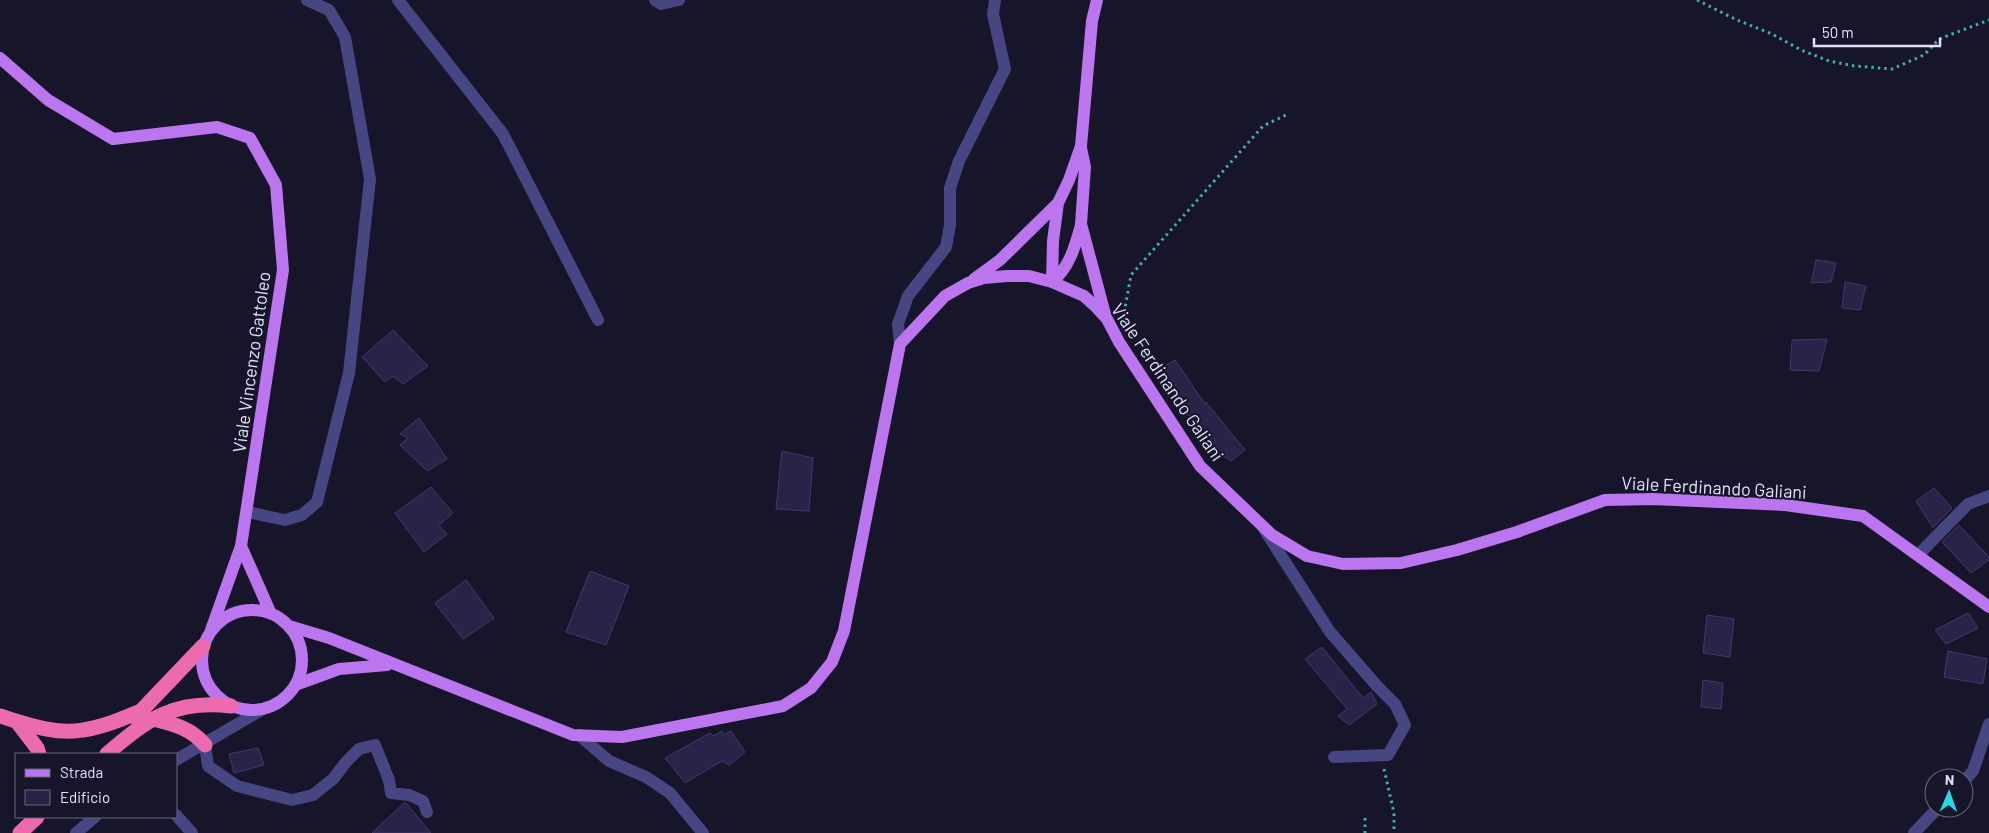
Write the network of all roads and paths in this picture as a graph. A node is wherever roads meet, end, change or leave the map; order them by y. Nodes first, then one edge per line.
1 (307, 0) edge
2 (398, 0) edge
3 (655, 0) edge
4 (679, 0) edge
5 (995, 0) edge
6 (1097, 0) edge
7 (1697, 0) edge
8 (1989, 20) edge
9 (0, 58) edge
10 (1288, 114) dead end
11 (1081, 146) junction
12 (1058, 203) junction
13 (1081, 224) junction
14 (1052, 282) junction
15 (968, 283) junction
16 (1107, 319) junction
17 (598, 320) dead end
18 (1119, 342) junction
19 (900, 344) junction
20 (1989, 496) edge
21 (247, 512) junction
22 (1262, 525) junction
23 (241, 546) junction
24 (1918, 555) junction
25 (1989, 607) edge
26 (271, 614) junction
27 (289, 626) junction
28 (211, 630) junction
29 (203, 646) junction
30 (394, 665) junction
31 (296, 685) junction
32 (231, 706) junction
33 (264, 709) junction
34 (147, 715) junction
35 (0, 716) edge
36 (18, 723) junction
37 (1989, 724) edge
38 (580, 735) junction
39 (205, 744) junction
40 (39, 753) edge
41 (108, 753) edge
42 (1379, 755) junction
43 (1334, 757) dead end
44 (178, 759) edge
45 (1974, 768) edge
46 (427, 812) dead end
47 (178, 817) edge
48 (94, 818) edge
49 (1365, 818) dead end
50 (1928, 818) edge
51 (34, 819) edge
52 (20, 833) edge
53 (76, 833) edge
54 (192, 833) edge
55 (703, 833) edge
56 (1365, 833) edge
57 (1394, 833) edge
58 (1914, 833) edge

1 - 21 street
2 - 17 street
3 - 4 street
5 - 19 street
6 - 11 main road
7 - 8 path
9 - 21 main road, Viale Vincenzo Gattoleo
10 - 18 path
11 - 12 main road
11 - 13 main road
12 - 14 main road
12 - 15 main road
13 - 14 main road
13 - 16 main road
14 - 15 main road, Viale Ferdinando Galiani
14 - 16 main road, Viale Ferdinando Galiani
15 - 19 main road, Viale Ferdinando Galiani
16 - 18 main road, Viale Ferdinando Galiani
18 - 22 main road, Viale Ferdinando Galiani
19 - 38 main road
20 - 24 street
21 - 23 main road, Viale Vincenzo Gattoleo
22 - 24 main road, Viale Ferdinando Galiani
22 - 42 street
23 - 26 main road
23 - 28 main road, Viale Vincenzo Gattoleo
24 - 25 main road, Viale Ferdinando Galiani
26 - 27 main road
26 - 28 main road
27 - 30 main road
27 - 31 main road
28 - 29 main road
29 - 32 main road
29 - 34 highway
30 - 31 main road
30 - 38 main road
31 - 33 main road
32 - 33 main road
32 - 34 highway
33 - 39 street
34 - 36 highway
34 - 39 highway
34 - 41 highway
35 - 36 highway
36 - 40 highway
37 - 45 street
38 - 55 street
39 - 44 street
39 - 46 street
42 - 43 street
42 - 57 path
47 - 54 street
48 - 53 street
49 - 56 path
50 - 58 street
51 - 52 highway

